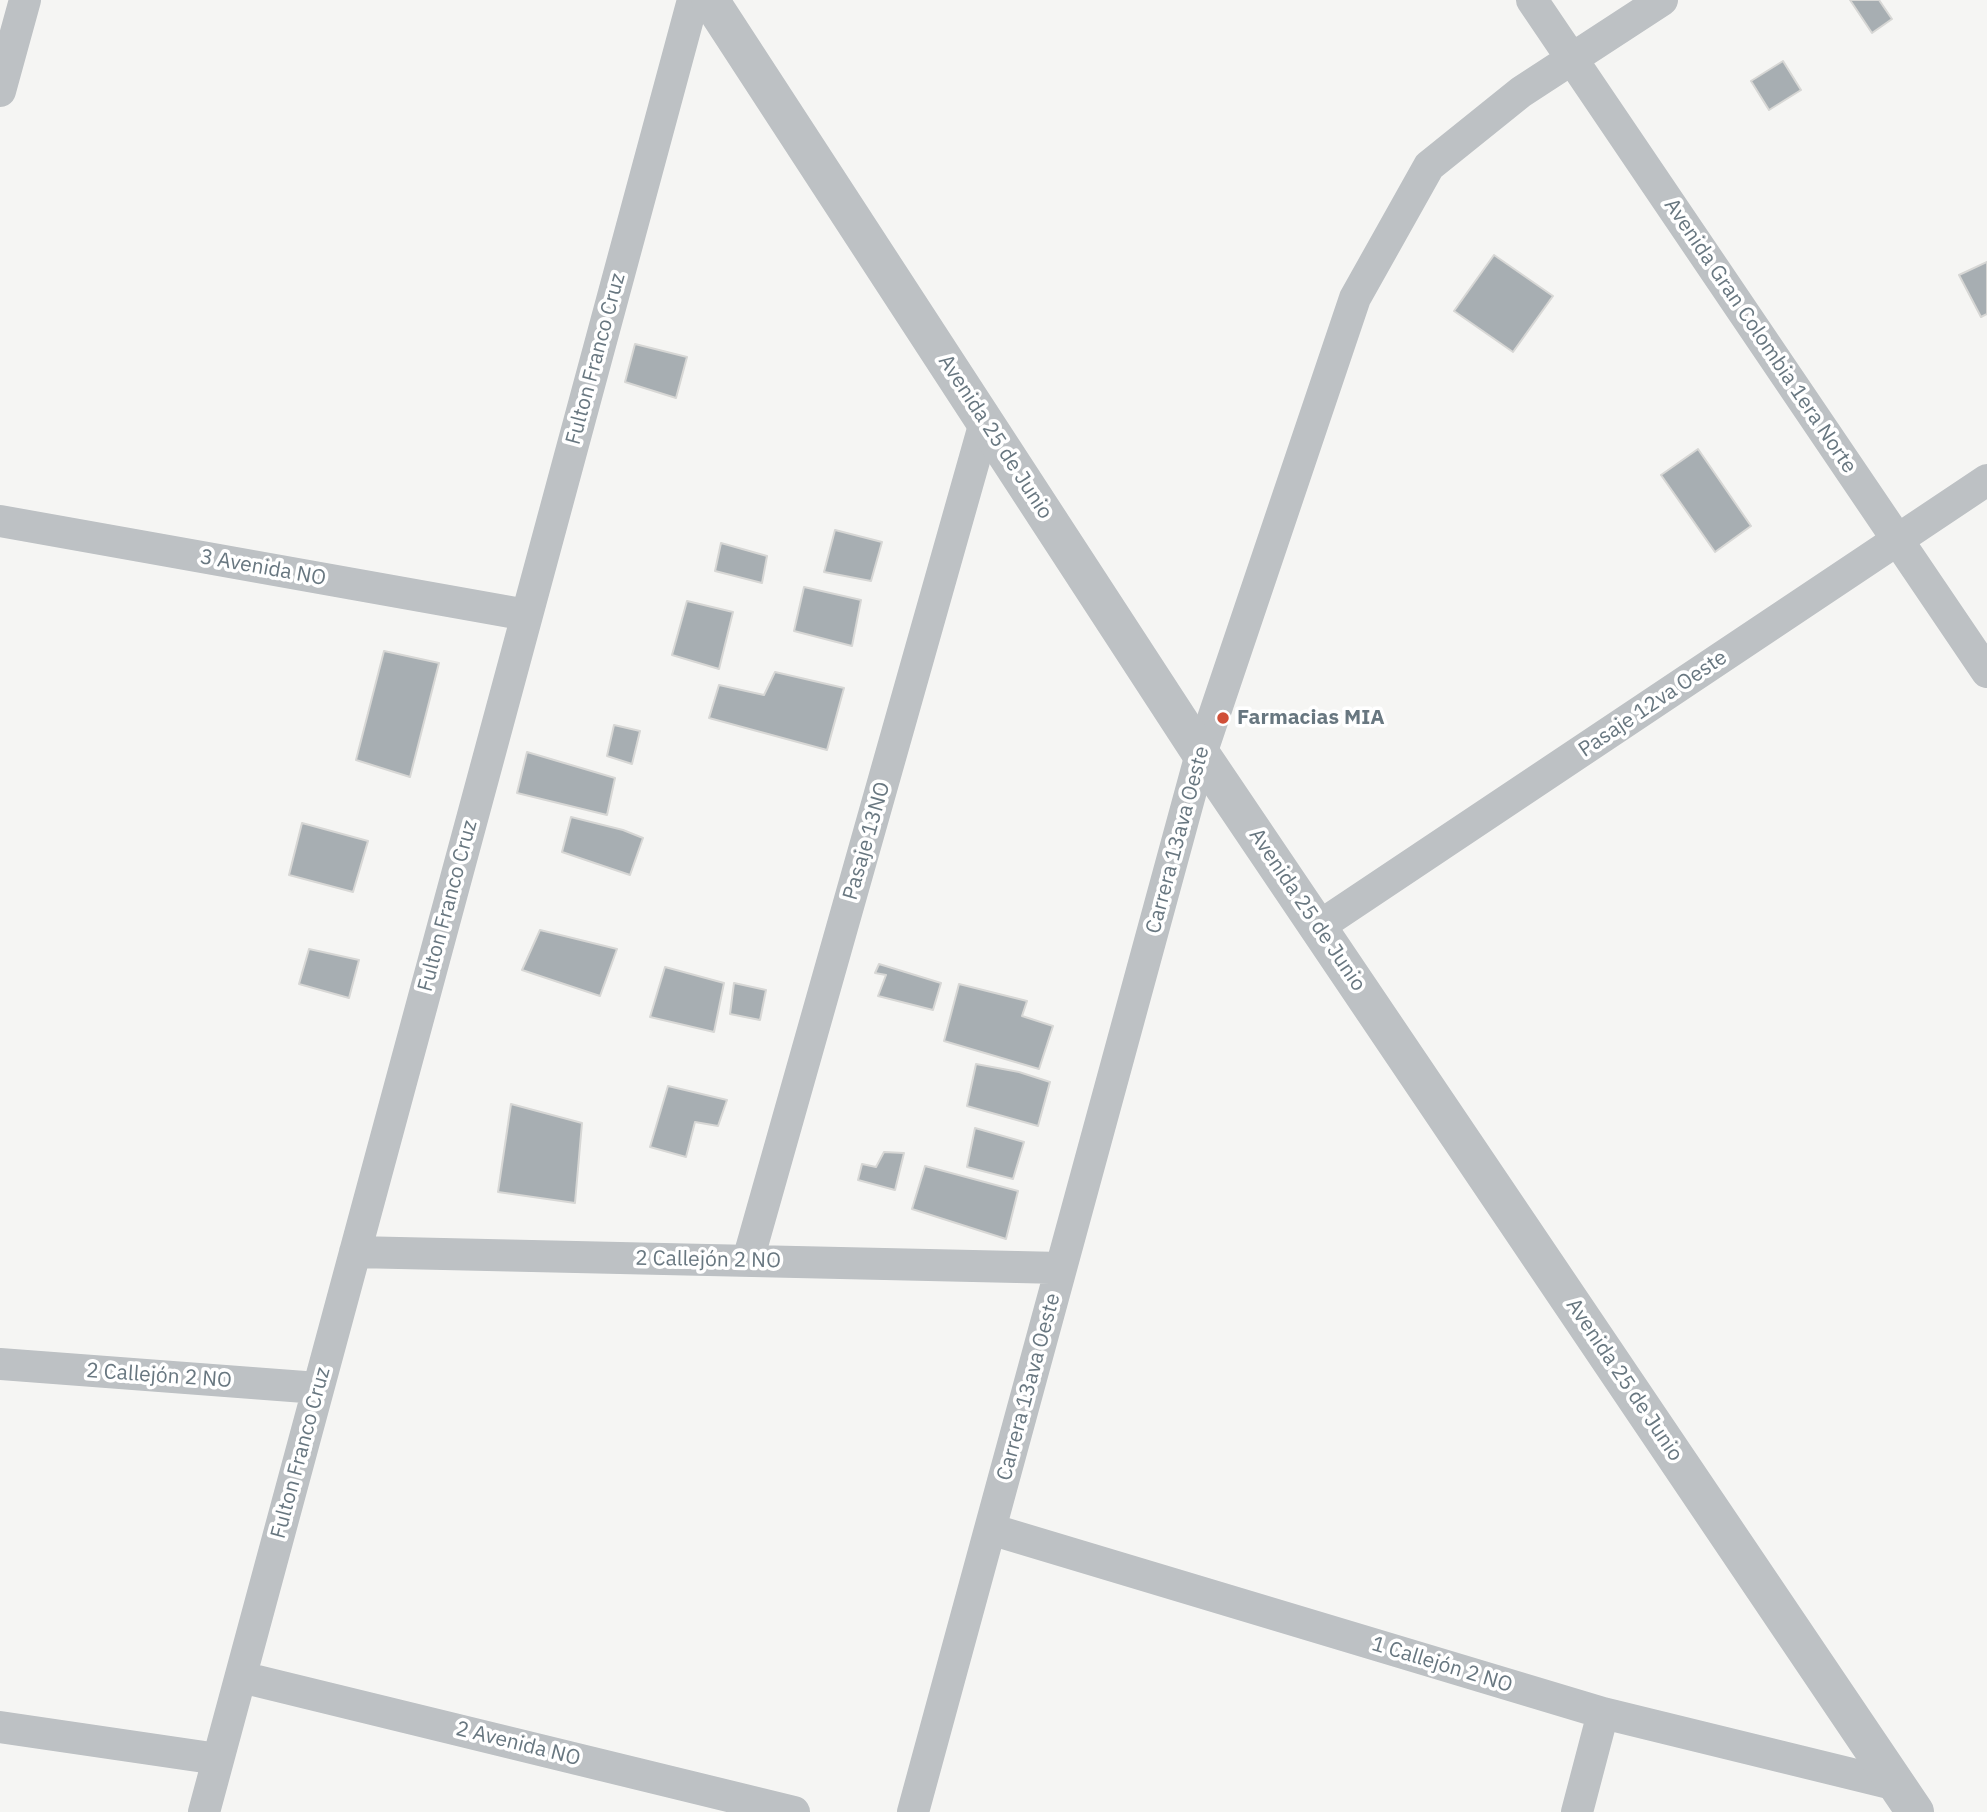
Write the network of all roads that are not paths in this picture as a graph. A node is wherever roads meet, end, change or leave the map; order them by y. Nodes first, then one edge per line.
1 (25, 0) edge
2 (694, 0) edge
3 (710, 0) edge
4 (1532, 0) edge
5 (1662, 0) edge
6 (1572, 58) junction
7 (0, 91) edge
8 (985, 422) junction
9 (1987, 480) edge
10 (0, 522) edge
11 (1898, 540) junction
12 (527, 615) junction
13 (1987, 672) edge
14 (1201, 754) junction
15 (1318, 928) junction
16 (355, 1252) junction
17 (748, 1260) junction
18 (1061, 1268) junction
19 (0, 1364) edge
20 (318, 1388) junction
21 (990, 1529) junction
22 (241, 1677) junction
23 (1603, 1713) junction
24 (0, 1727) edge
25 (218, 1759) junction
26 (1906, 1799) edge
27 (204, 1812) edge
28 (794, 1812) edge
29 (913, 1812) edge
30 (1577, 1812) edge

1 - 7 street
2 - 12 street, Fulton Franco Cruz
3 - 8 street, Avenida 25 de Junio
4 - 6 street, Avenida Gran Colombia 1era Norte
5 - 6 street, Carrera 13ava Oeste
6 - 11 street, Avenida Gran Colombia 1era Norte
6 - 14 street, Carrera 13ava Oeste
8 - 14 street, Avenida 25 de Junio
8 - 17 street, Pasaje 13NO
9 - 11 street, Pasaje 12va Oeste
10 - 12 street, 3 Avenida NO
11 - 13 street, Avenida Gran Colombia 1era Norte
11 - 15 street, Pasaje 12va Oeste
12 - 16 street, Fulton Franco Cruz
14 - 15 street, Avenida 25 de Junio
14 - 18 street, Carrera 13ava Oeste
15 - 26 street, Avenida 25 de Junio
16 - 17 street, 2 Callejón 2 NO
16 - 20 street, Fulton Franco Cruz
17 - 18 street, 2 Callejón 2 NO
18 - 21 street, Carrera 13ava Oeste
19 - 20 street, 2 Callejón 2 NO
20 - 22 street, Fulton Franco Cruz
21 - 23 street, 1 Callejón 2 NO
21 - 29 street, Carrera 13ava Oeste
22 - 25 street, Fulton Franco Cruz
22 - 28 street, 2 Avenida NO
23 - 26 street, 1 Callejón 2 NO
23 - 30 street
24 - 25 street
25 - 27 street, Fulton Franco Cruz

